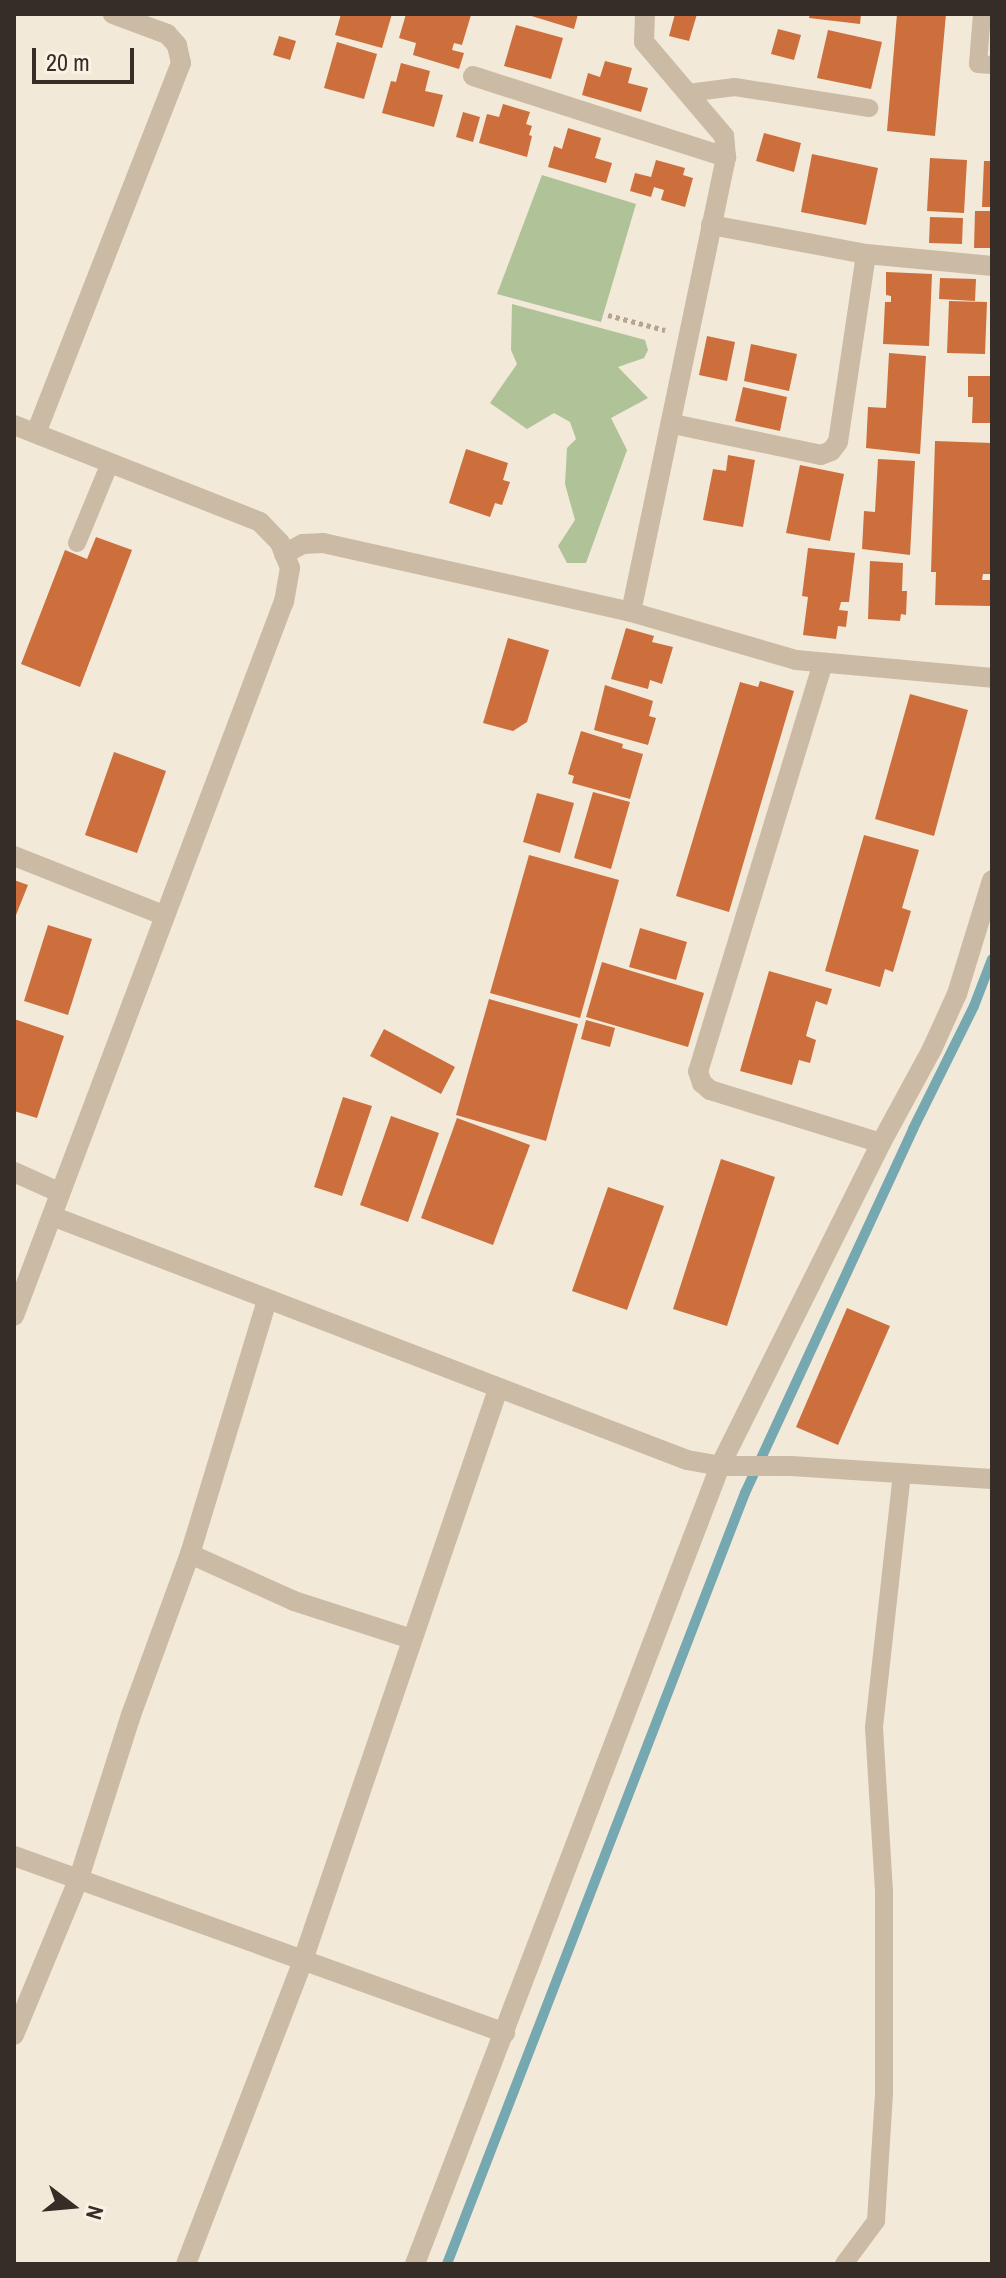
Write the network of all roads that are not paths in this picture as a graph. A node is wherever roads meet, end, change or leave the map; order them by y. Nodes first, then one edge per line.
1 (113, 14) edge
2 (645, 14) edge
3 (982, 14) edge
4 (992, 65) edge
5 (473, 76) dead end
6 (688, 93) junction
7 (869, 108) dead end
8 (726, 157) junction
9 (711, 225) junction
10 (866, 254) junction
11 (992, 266) edge
12 (673, 424) junction
13 (14, 425) edge
14 (36, 433) junction
15 (110, 463) junction
16 (77, 543) dead end
17 (284, 554) junction
18 (631, 612) junction
19 (823, 663) junction
20 (992, 678) edge
21 (14, 856) edge
22 (992, 880) edge
23 (163, 915) junction
24 (881, 1143) junction
25 (14, 1172) edge
26 (61, 1193) junction
27 (52, 1216) junction
28 (267, 1300) junction
29 (14, 1316) edge
30 (498, 1389) junction
31 (720, 1466) junction
32 (902, 1474) junction
33 (992, 1479) edge
34 (190, 1554) junction
35 (412, 1639) junction
36 (14, 1856) edge
37 (79, 1878) junction
38 (303, 1960) junction
39 (505, 2033) junction
40 (14, 2035) edge
41 (186, 2264) edge
42 (415, 2264) edge
43 (844, 2264) edge

1 - 14 street
2 - 6 street
3 - 4 lane
5 - 8 street
6 - 7 lane
6 - 8 street
8 - 9 street
9 - 10 street
9 - 12 street
10 - 11 street
10 - 12 street
12 - 18 street
13 - 14 street
14 - 15 street
15 - 16 lane
15 - 17 street
17 - 18 street
17 - 23 street
18 - 19 street
19 - 20 street
19 - 24 street
21 - 23 street
22 - 24 street
23 - 26 street
24 - 31 street
25 - 26 street
26 - 27 street
27 - 28 street
27 - 29 street
28 - 30 street
28 - 34 street
30 - 31 street
30 - 35 street
31 - 32 street
31 - 39 street
32 - 33 street
32 - 43 lane
34 - 35 street
34 - 37 street
35 - 38 street
36 - 37 street
37 - 38 street
37 - 40 street
38 - 39 street
38 - 41 street
39 - 42 street

